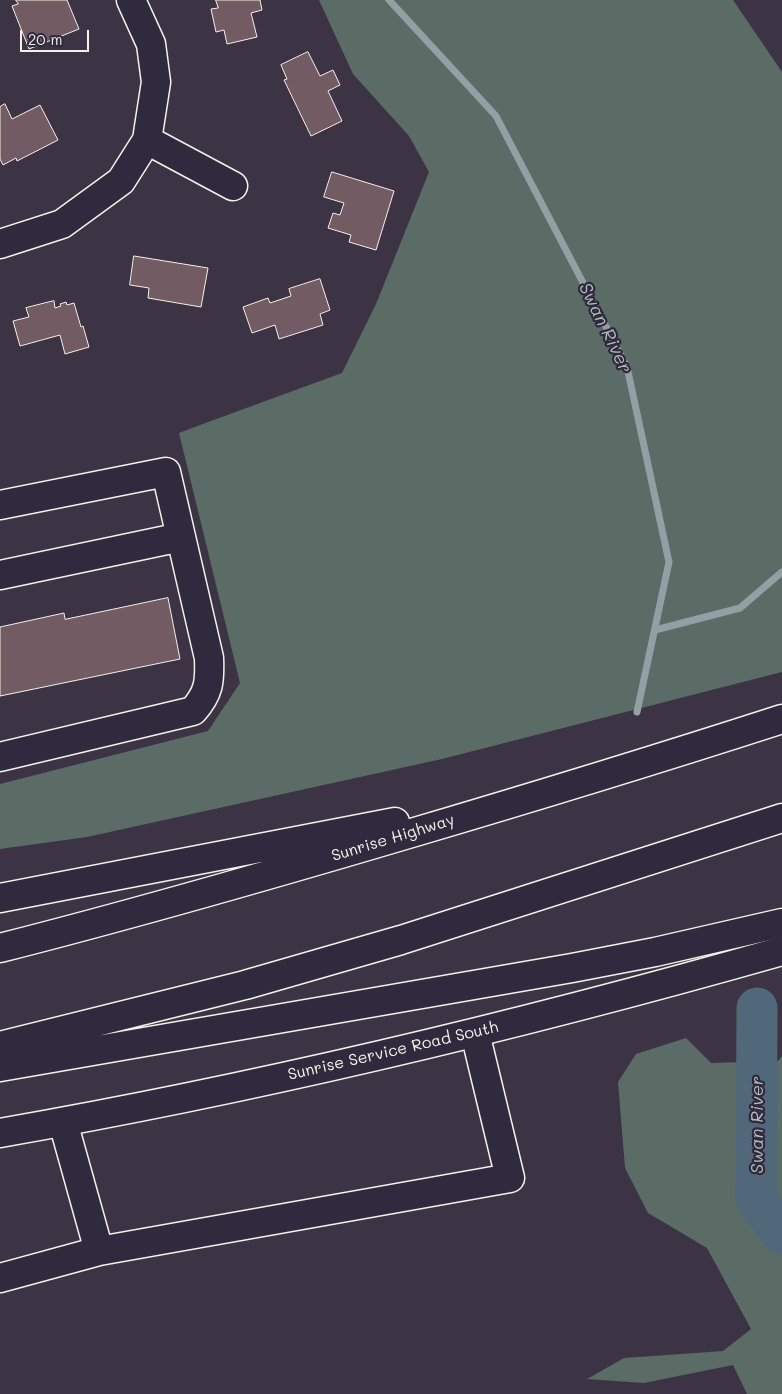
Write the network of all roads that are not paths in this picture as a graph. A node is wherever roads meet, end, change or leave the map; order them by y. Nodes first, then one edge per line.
1 (131, 0) edge
2 (147, 140) junction
3 (234, 186) dead end
4 (0, 244) edge
5 (0, 505) edge
6 (180, 537) junction
7 (0, 576) edge
8 (782, 719) edge
9 (0, 757) edge
10 (525, 799) junction
11 (782, 818) edge
12 (0, 898) edge
13 (782, 923) edge
14 (0, 948) edge
15 (782, 950) edge
16 (475, 1033) junction
17 (0, 1046) edge
18 (0, 1067) edge
19 (63, 1122) junction
20 (0, 1133) edge
21 (100, 1251) junction
22 (0, 1278) edge

1 - 2 main road
2 - 3 main road
2 - 4 main road
5 - 6 main road
6 - 7 main road
6 - 9 main road
8 - 10 main road, Sunrise Highway
10 - 12 main road
10 - 14 main road, Sunrise Highway
11 - 17 main road
13 - 18 main road
15 - 16 main road, Sunrise Service Road South
16 - 19 main road, Sunrise Service Road South
16 - 21 main road
19 - 20 main road, Sunrise Service Road South
19 - 21 main road
21 - 22 main road

